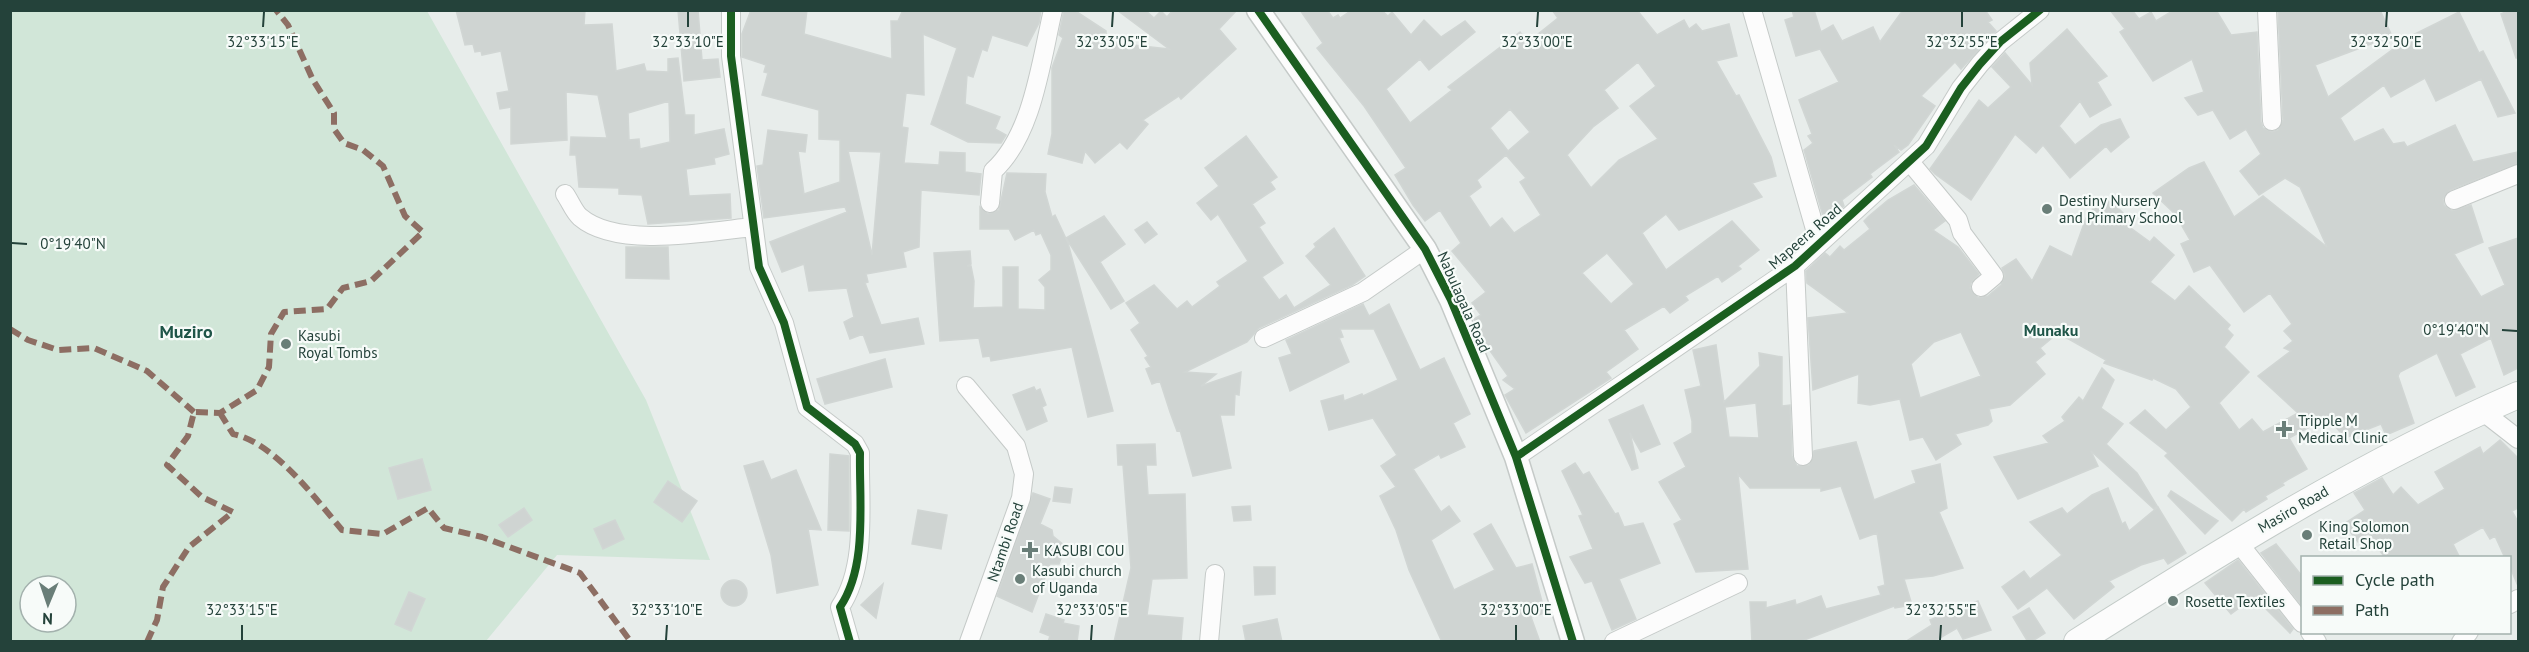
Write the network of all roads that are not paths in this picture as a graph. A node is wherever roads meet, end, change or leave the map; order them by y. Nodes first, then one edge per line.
1 (731, 10) edge
2 (1053, 10) edge
3 (1258, 10) edge
4 (1752, 10) edge
5 (2040, 10) edge
6 (2267, 10) edge
7 (2272, 121) dead end
8 (1910, 162) junction
9 (2518, 174) edge
10 (565, 194) dead end
11 (2454, 200) dead end
12 (990, 203) dead end
13 (752, 227) junction
14 (1820, 243) junction
15 (1425, 249) junction
16 (1795, 266) junction
17 (1981, 287) dead end
18 (1264, 338) dead end
19 (966, 386) dead end
20 (2518, 395) edge
21 (2482, 411) junction
22 (2518, 439) edge
23 (1803, 456) dead end
24 (1516, 458) junction
25 (2237, 541) junction
26 (1215, 574) dead end
27 (1738, 583) dead end
28 (2301, 622) edge
29 (850, 642) edge
30 (969, 642) edge
31 (1209, 642) edge
32 (1573, 642) edge
33 (1614, 642) edge
34 (2077, 642) edge

1 - 13 street
2 - 12 street
3 - 15 street, Nabulagala Road
4 - 14 street
5 - 8 street, Mapeera Road
6 - 7 street
8 - 14 street, Mapeera Road
8 - 17 street
9 - 11 street
10 - 13 street
13 - 29 street
14 - 16 street, Mapeera Road
15 - 18 street
15 - 24 street, Nabulagala Road
16 - 23 street
16 - 24 street, Mapeera Road
19 - 30 street, Ntambi Road
20 - 21 main road, Masiro Road
21 - 22 street
21 - 25 main road, Masiro Road
24 - 32 street, Nabulagala Road
25 - 28 street
25 - 34 main road, Masiro Road
26 - 31 street
27 - 33 street

